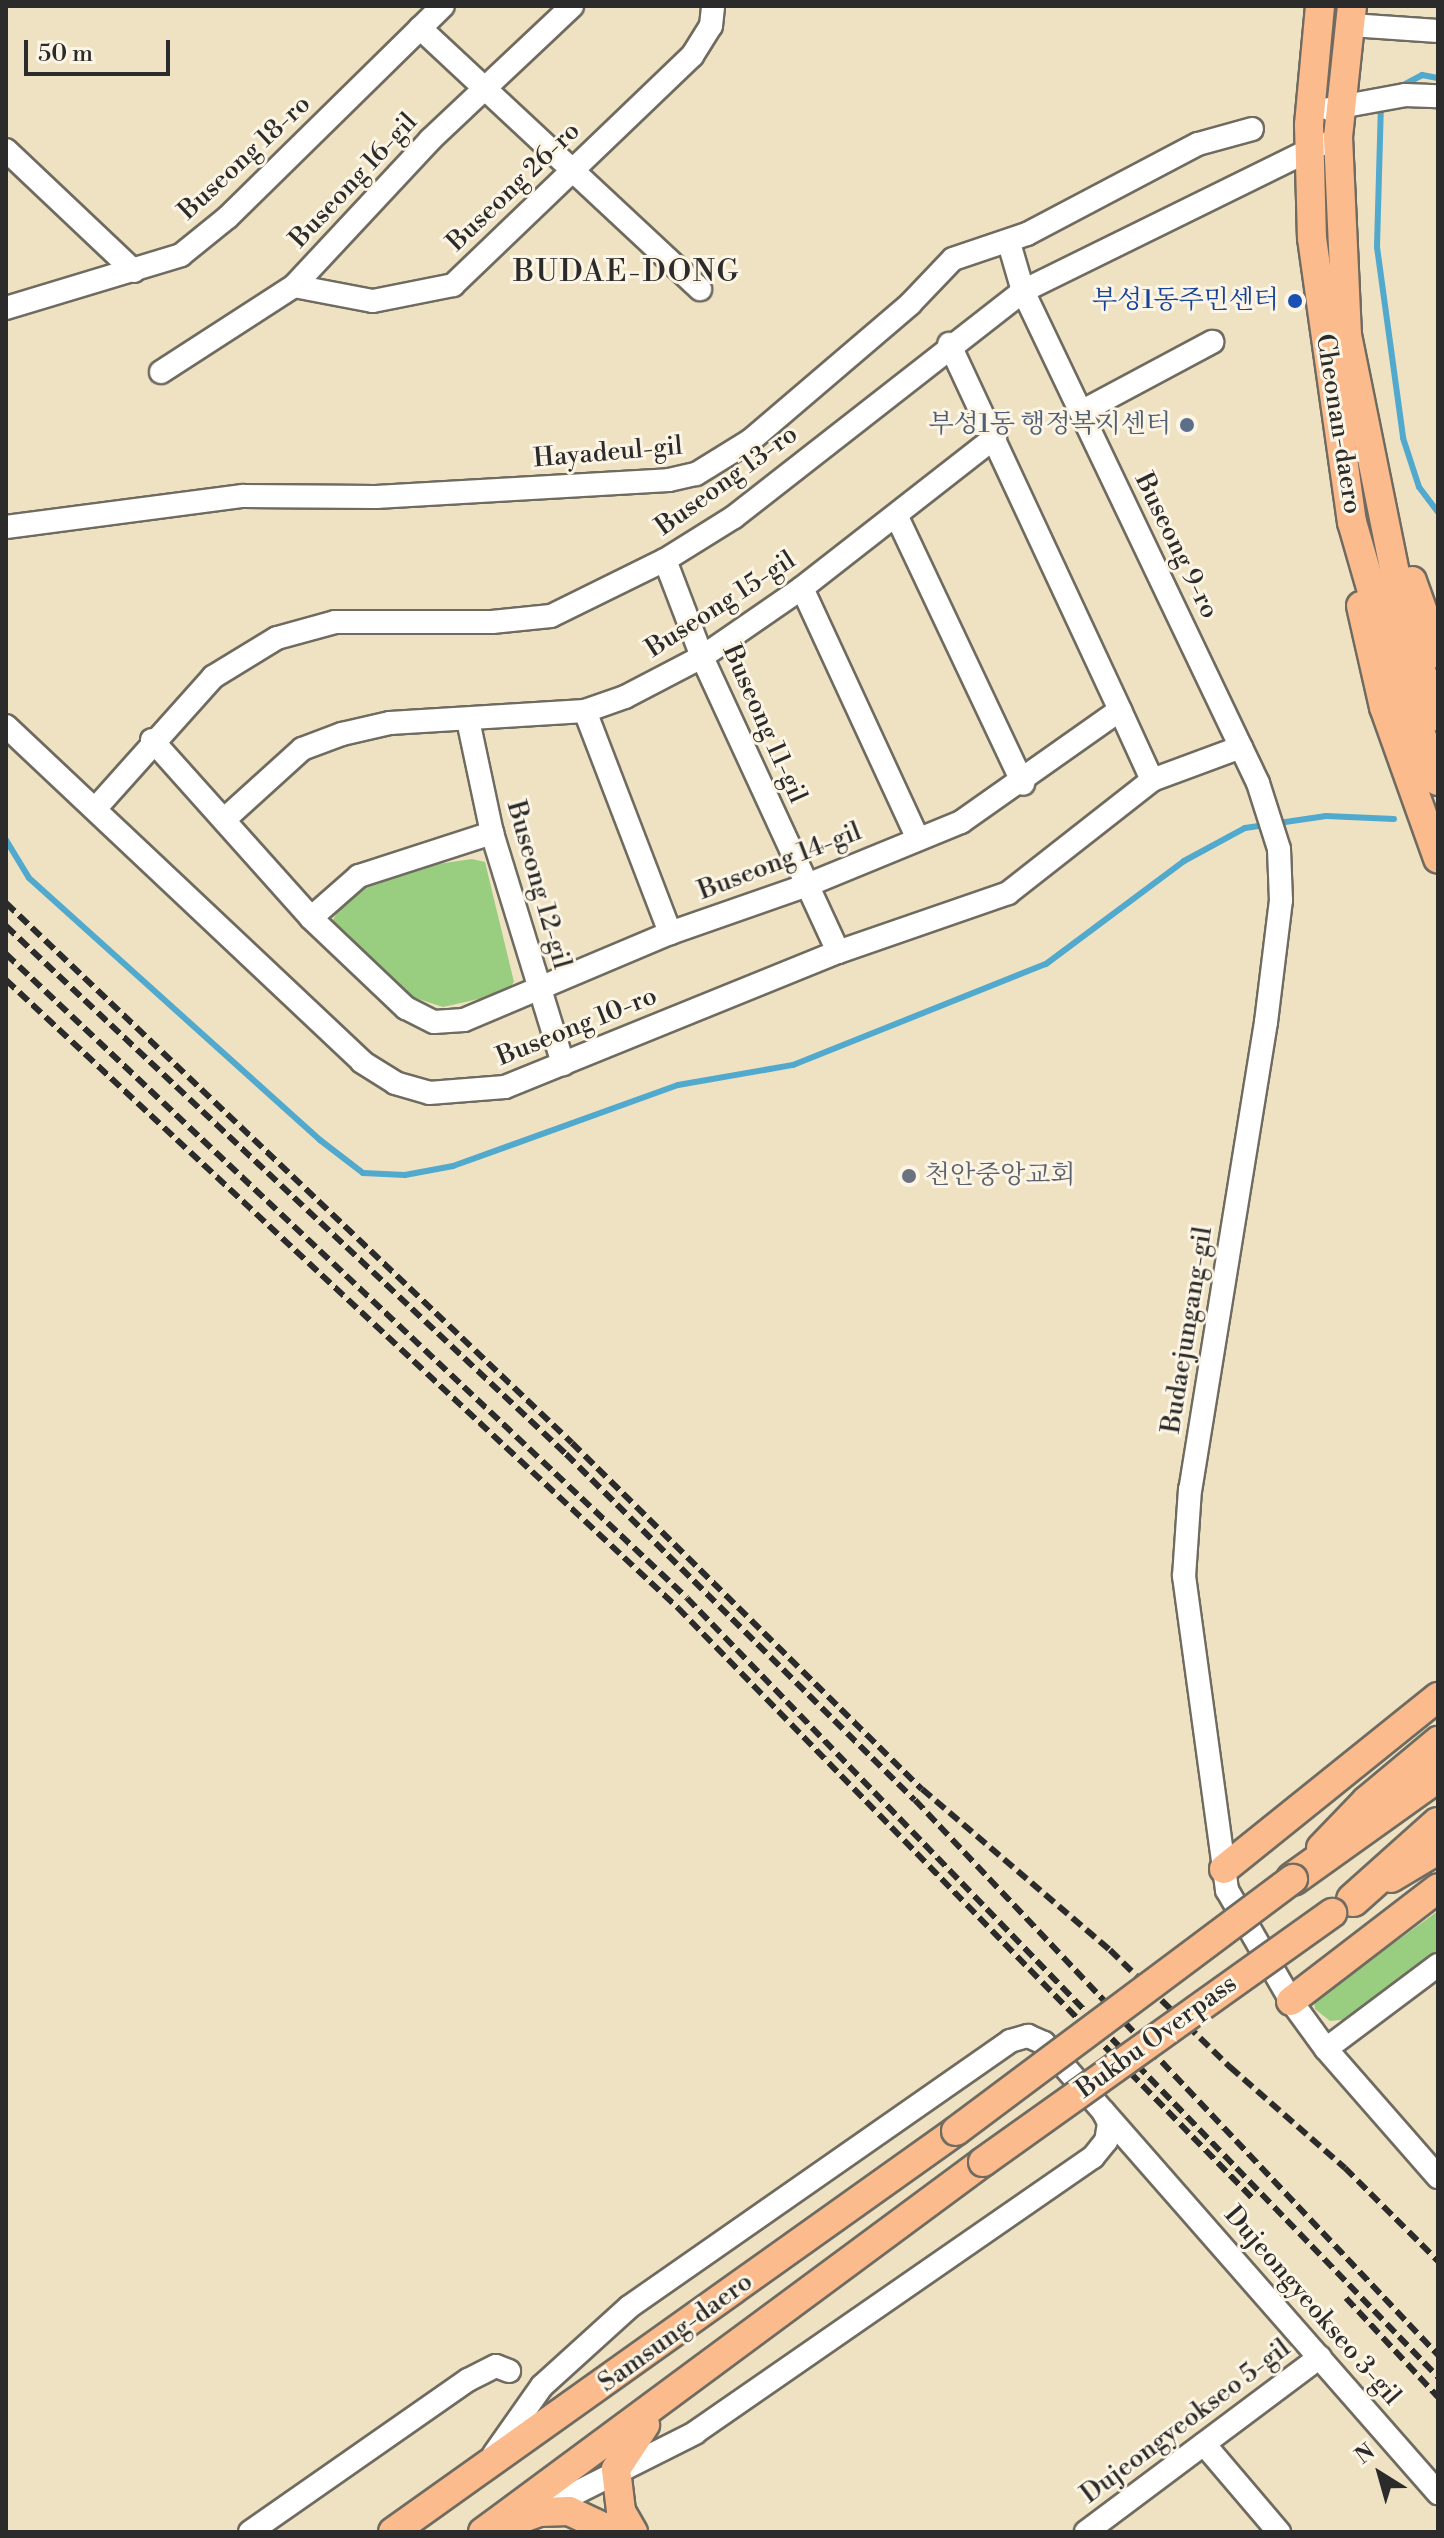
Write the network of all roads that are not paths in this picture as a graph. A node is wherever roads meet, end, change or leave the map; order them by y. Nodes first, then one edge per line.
1 (443, 6) edge
2 (572, 6) edge
3 (713, 6) edge
4 (1320, 6) edge
5 (1352, 15) edge
6 (420, 28) junction
7 (1438, 31) edge
8 (484, 89) junction
9 (1438, 96) edge
10 (1355, 103) junction
11 (1310, 113) junction
12 (1252, 129) dead end
13 (1338, 137) junction
14 (6, 150) edge
15 (1308, 151) junction
16 (572, 170) junction
17 (1009, 243) junction
18 (134, 271) junction
19 (294, 286) junction
20 (700, 289) dead end
21 (1023, 291) junction
22 (6, 308) edge
23 (1212, 342) dead end
24 (949, 344) junction
25 (161, 372) dead end
26 (1081, 412) junction
27 (995, 437) junction
28 (1380, 494) junction
29 (897, 517) junction
30 (1352, 522) junction
31 (6, 527) edge
32 (665, 560) junction
33 (802, 588) junction
34 (1438, 654) edge
35 (702, 657) junction
36 (1120, 710) junction
37 (585, 711) junction
38 (1438, 717) edge
39 (468, 720) junction
40 (6, 726) edge
41 (152, 740) junction
42 (1241, 747) junction
43 (1152, 780) junction
44 (1438, 781) edge
45 (1258, 783) joint
46 (1023, 784) junction
47 (96, 808) junction
48 (226, 818) junction
49 (492, 833) junction
50 (917, 837) junction
51 (1438, 859) edge
52 (805, 886) junction
53 (311, 918) junction
54 (670, 933) junction
55 (838, 952) junction
56 (537, 986) junction
57 (563, 1064) junction
58 (1438, 1697) edge
59 (1438, 1741) edge
60 (1438, 1775) edge
61 (1438, 1824) edge
62 (1438, 1850) edge
63 (1293, 1879) junction
64 (1225, 1880) junction
65 (1438, 1888) edge
66 (1342, 1906) junction
67 (1438, 1965) edge
68 (1291, 2001) junction
69 (1326, 2049) junction
70 (1103, 2111) junction
71 (956, 2131) joint
72 (1144, 2156) junction
73 (1093, 2157) junction
74 (983, 2162) joint
75 (1438, 2177) edge
76 (1320, 2357) junction
77 (509, 2371) dead end
78 (668, 2396) junction
79 (1204, 2444) junction
80 (485, 2467) junction
81 (616, 2469) junction
82 (1438, 2493) edge
83 (539, 2512) junction
84 (250, 2532) edge
85 (393, 2532) edge
86 (484, 2532) edge
87 (614, 2532) edge
88 (633, 2532) edge
89 (1086, 2532) edge
90 (1279, 2532) edge

1 - 6 street, Buseong 18-ro
2 - 8 street, Buseong 16-gil
3 - 16 street, Buseong 26-ro
4 - 11 main road, Cheonan-daero
5 - 7 street
5 - 10 main road, Cheonan-daero
6 - 8 street
6 - 18 street, Buseong 18-ro
8 - 16 street
8 - 19 street, Buseong 16-gil
9 - 10 street
10 - 11 street
10 - 13 main road, Cheonan-daero
11 - 15 main road, Cheonan-daero
12 - 17 street, Hayadeul-gil
13 - 15 street, Buseong 13-ro
13 - 28 main road, Cheonan-daero
14 - 18 street
15 - 21 street, Buseong 13-ro
15 - 30 main road, Cheonan-daero
16 - 19 street, Buseong 26-ro
16 - 20 street
17 - 21 street, Buseong 9-ro
17 - 31 street, Hayadeul-gil
18 - 22 street, Buseong 18-ro
19 - 25 street, Buseong 16-gil
21 - 24 street, Buseong 13-ro
21 - 26 street, Buseong 9-ro
23 - 26 street
24 - 27 street
24 - 32 street, Buseong 13-ro
26 - 42 street, Buseong 9-ro
27 - 29 street, Buseong 15-gil
27 - 36 street
28 - 34 main road
28 - 38 main road, Cheonan-daero
29 - 33 street, Buseong 15-gil
29 - 46 street
30 - 44 main road, Cheonan-daero
30 - 51 main road
32 - 35 street, Buseong 11-gil
32 - 41 street, Buseong 13-ro
33 - 35 street, Buseong 15-gil
33 - 50 street
35 - 37 street, Buseong 15-gil
35 - 52 street, Buseong 11-gil
36 - 43 street
36 - 46 street, Buseong 14-gil
37 - 39 street, Buseong 15-gil
37 - 54 street
39 - 48 street, Buseong 15-gil
39 - 49 street, Buseong 12-gil
40 - 47 street, Buseong 10-ro
41 - 47 street, Buseong 13-ro
41 - 48 street, Buseong 14-gil
42 - 43 street, Buseong 10-ro
42 - 45 street, Buseong 9-ro
43 - 55 street, Buseong 10-ro
45 - 64 street, Budaejungang-gil
46 - 50 street, Buseong 14-gil
47 - 57 street, Buseong 10-ro
48 - 53 street, Buseong 14-gil
49 - 53 street
49 - 56 street, Buseong 12-gil
50 - 52 street, Buseong 14-gil
52 - 54 street, Buseong 14-gil
52 - 55 street, Buseong 11-gil
53 - 56 street, Buseong 14-gil
54 - 56 street, Buseong 14-gil
55 - 57 street, Buseong 10-ro
56 - 57 street, Buseong 12-gil
58 - 64 main road
59 - 63 main road, Bukbu Overpass
60 - 63 highway
61 - 66 highway
62 - 66 main road, Bukbu Overpass
63 - 71 main road, Bukbu Overpass, bridge
64 - 68 street
65 - 68 main road
66 - 74 main road, Bukbu Overpass, bridge
67 - 69 street
68 - 69 street
69 - 75 street
70 - 72 street, Dujeongyeokseo 3-gil
70 - 73 street
70 - 80 street, Dujeongyeokseo 3-gil
71 - 80 main road, Samsung-daero
72 - 73 street
72 - 76 street, Dujeongyeokseo 3-gil
73 - 81 street
74 - 78 main road, Samsung-daero
76 - 79 street, Dujeongyeokseo 5-gil
76 - 82 street, Dujeongyeokseo 3-gil
77 - 84 street
78 - 81 main road
78 - 86 main road, Samsung-daero
79 - 89 street, Dujeongyeokseo 5-gil
79 - 90 street
80 - 85 main road, Samsung-daero
81 - 83 street
81 - 88 main road
83 - 86 main road
83 - 87 main road

